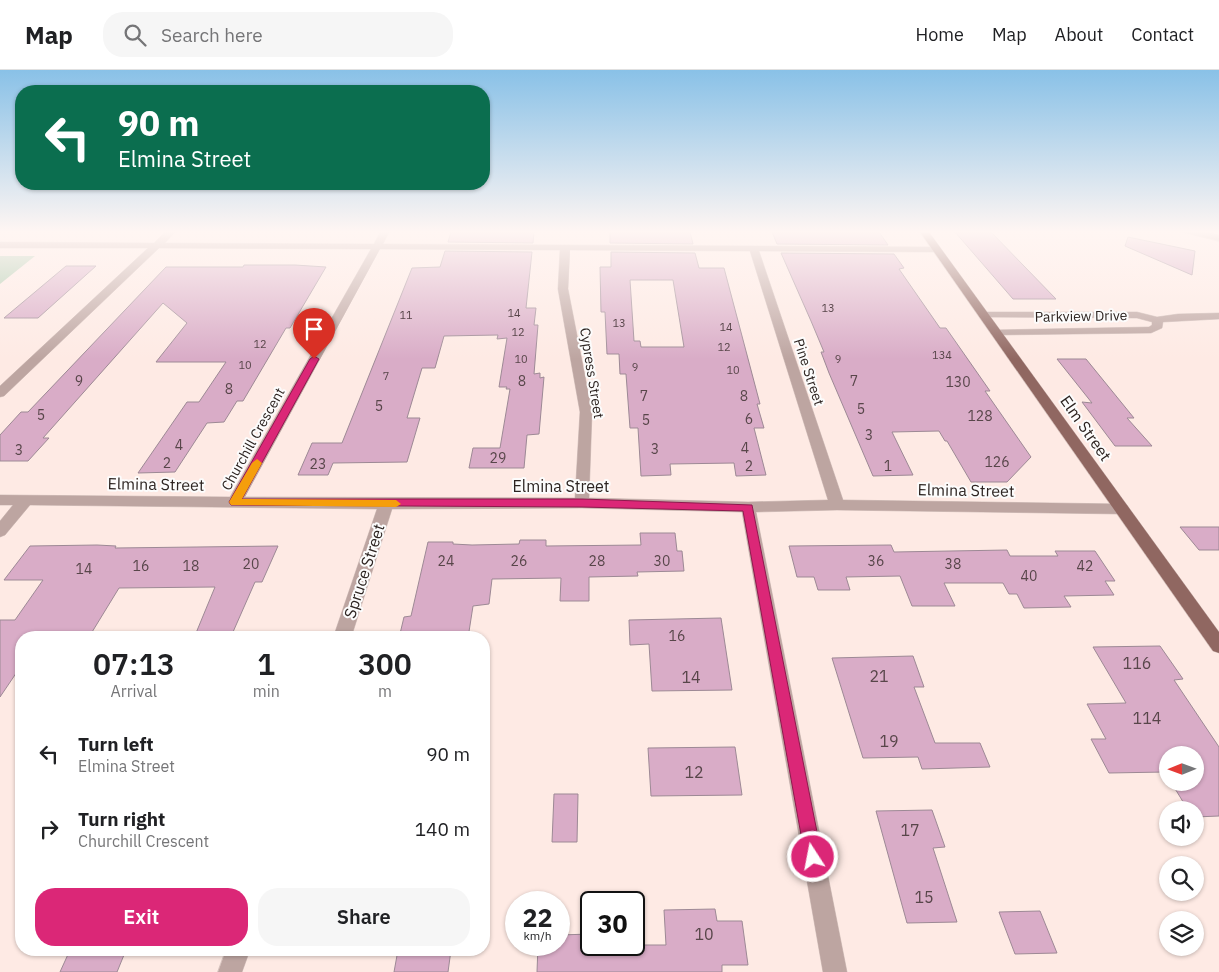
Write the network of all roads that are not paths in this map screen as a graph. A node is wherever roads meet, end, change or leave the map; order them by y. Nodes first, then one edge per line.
1 (127, 274) edge
2 (362, 274) edge
3 (564, 274) edge
4 (762, 274) edge
5 (954, 274) edge
6 (984, 315) junction
7 (1219, 316) edge
8 (1157, 320) junction
9 (996, 332) junction
10 (0, 393) edge
11 (0, 500) edge
12 (26, 500) junction
13 (235, 502) junction
14 (582, 503) junction
15 (386, 504) junction
16 (837, 506) junction
17 (748, 508) junction
18 (1122, 509) junction
19 (0, 531) edge
20 (344, 631) edge
21 (1219, 646) edge
22 (236, 956) edge
23 (230, 972) edge
24 (835, 972) edge

1 - 10 street
2 - 13 street, Churchill Crescent
3 - 14 street, Cypress Street
4 - 16 street, Pine Street
5 - 6 main road, Elm Street
6 - 8 street, Parkview Drive
6 - 9 main road, Elm Street
7 - 8 street, Parkview Drive
8 - 9 street, Parkview Drive
9 - 18 main road, Elm Street
11 - 12 street, Elmina Street
12 - 13 street, Elmina Street
12 - 19 street
13 - 15 street, Elmina Street
14 - 15 street, Elmina Street
14 - 17 street, Elmina Street
15 - 20 street, Spruce Street
16 - 17 street, Elmina Street
16 - 18 street, Elmina Street
17 - 24 street
18 - 21 main road, Elm Street
22 - 23 street

